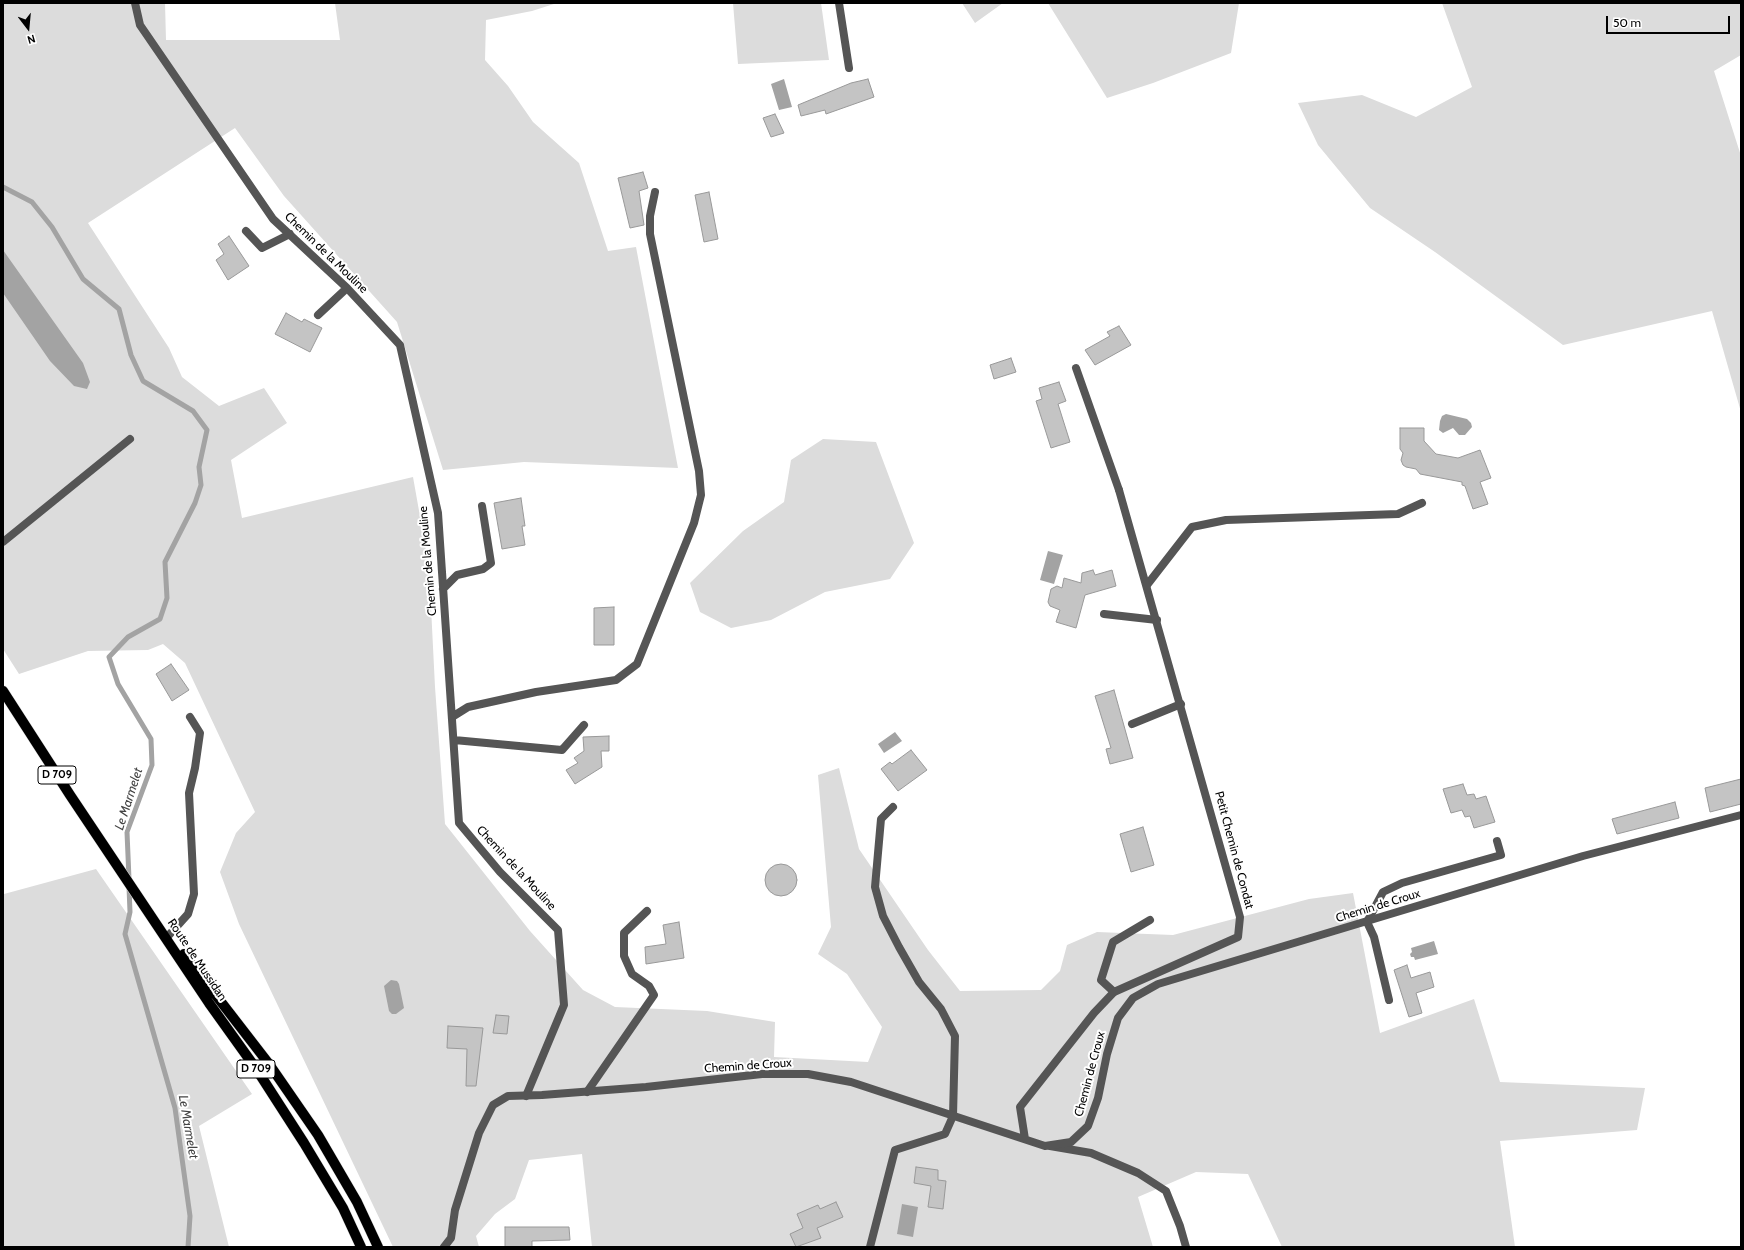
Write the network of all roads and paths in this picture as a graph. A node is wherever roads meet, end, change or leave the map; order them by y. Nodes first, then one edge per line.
1 (135, 3) edge
2 (839, 3) edge
3 (849, 68) dead end
4 (655, 192) dead end
5 (246, 231) dead end
6 (290, 234) junction
7 (347, 288) junction
8 (318, 316) dead end
9 (1076, 368) dead end
10 (130, 440) dead end
11 (1422, 503) dead end
12 (482, 506) dead end
13 (3, 542) edge
14 (1147, 585) junction
15 (443, 589) junction
16 (1104, 614) dead end
17 (1157, 620) junction
18 (3, 692) edge
19 (1181, 704) junction
20 (190, 717) dead end
21 (452, 717) junction
22 (1132, 724) dead end
23 (584, 725) dead end
24 (454, 740) junction
25 (894, 807) dead end
26 (1741, 815) edge
27 (1496, 841) dead end
28 (139, 898) junction
29 (647, 911) dead end
30 (1150, 920) dead end
31 (1367, 922) junction
32 (169, 935) junction
33 (1114, 992) junction
34 (1389, 1000) dead end
35 (587, 1092) junction
36 (526, 1096) junction
37 (953, 1116) junction
38 (1025, 1139) junction
39 (1045, 1146) junction
40 (451, 1238) junction
41 (361, 1247) edge
42 (378, 1247) edge
43 (444, 1247) edge
44 (454, 1247) edge
45 (870, 1247) edge
46 (1186, 1247) edge

1 - 6 street, Chemin de la Mouline
2 - 3 street
4 - 21 street
5 - 6 street
6 - 7 street, Chemin de la Mouline
7 - 8 street
7 - 15 street, Chemin de la Mouline
9 - 14 street, Petit Chemin de Condat
10 - 13 street
11 - 14 street
12 - 15 street
14 - 17 street, Petit Chemin de Condat
15 - 21 street, Chemin de la Mouline
16 - 17 street
17 - 19 street, Petit Chemin de Condat
18 - 28 main road, Route de Mussidan / D 709
19 - 22 street
19 - 33 street, Petit Chemin de Condat
20 - 32 street
21 - 24 street, Chemin de la Mouline
23 - 24 street
24 - 36 street, Chemin de la Mouline
25 - 37 street
26 - 31 street, Chemin de Croux
27 - 31 street
28 - 32 main road, D 709
28 - 41 main road, Route de Mussidan / D 709
29 - 35 street
30 - 33 street
31 - 34 street
31 - 39 street, Chemin de Croux
32 - 42 main road, Route de Mussidan / D 709
33 - 38 street, Petit Chemin de Condat
35 - 36 street, Chemin de Croux
35 - 37 street, Chemin de Croux
36 - 40 street, Chemin de Croux
37 - 38 street, Chemin de Croux
37 - 45 street
38 - 39 street, Chemin de Croux
39 - 46 street
40 - 43 street, Chemin de Croux
40 - 44 street

